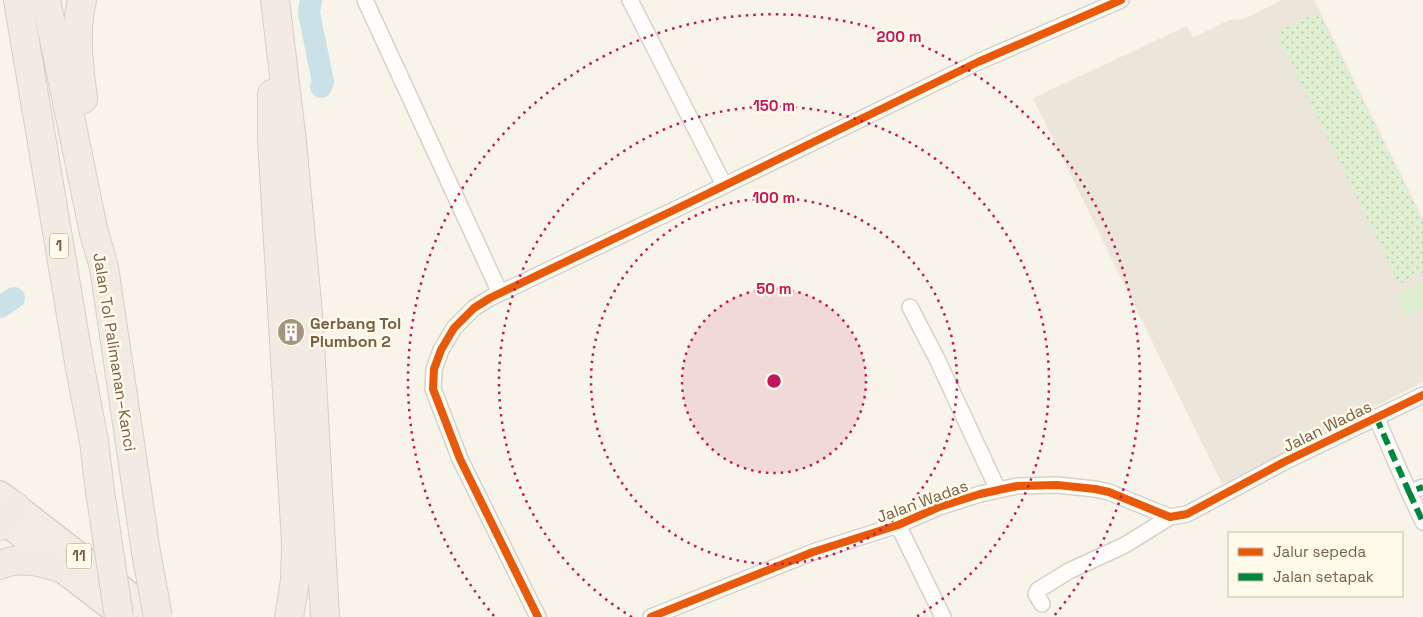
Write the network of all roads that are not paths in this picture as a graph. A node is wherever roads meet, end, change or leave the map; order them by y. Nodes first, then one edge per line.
1 (18, 0) edge
2 (46, 0) edge
3 (82, 0) edge
4 (266, 0) edge
5 (275, 0) edge
6 (365, 0) edge
7 (630, 0) edge
8 (1120, 0) edge
9 (724, 186) junction
10 (104, 267) junction
11 (500, 293) junction
12 (910, 307) dead end
13 (1423, 396) edge
14 (1376, 417) junction
15 (998, 490) junction
16 (1416, 490) edge
17 (3, 507) edge
18 (1170, 517) junction
19 (1423, 522) edge
20 (898, 524) junction
21 (321, 554) junction
22 (0, 565) edge
23 (60, 568) junction
24 (1042, 604) dead end
25 (533, 614) edge
26 (118, 617) edge
27 (124, 617) edge
28 (158, 617) edge
29 (294, 617) edge
30 (325, 617) edge
31 (651, 617) edge
32 (943, 617) edge

1 - 26 highway, 1, bridge
2 - 10 highway, Jalan Tol Palimanan–Kanci
3 - 10 highway
4 - 29 highway
5 - 21 highway
6 - 11 street
7 - 9 street
8 - 9 street
9 - 11 street
10 - 28 highway, Jalan Tol Palimanan–Kanci, bridge
11 - 25 street
12 - 15 street
13 - 14 street, Jalan Wadas
14 - 16 street
14 - 18 street, Jalan Wadas
15 - 18 street, Jalan Wadas
15 - 20 street, Jalan Wadas
16 - 19 street
17 - 23 highway, 11
17 - 28 highway, 11
18 - 24 street
20 - 31 street, Jalan Wadas
20 - 32 street
21 - 29 highway
21 - 30 highway
22 - 23 highway
23 - 27 highway, 11

